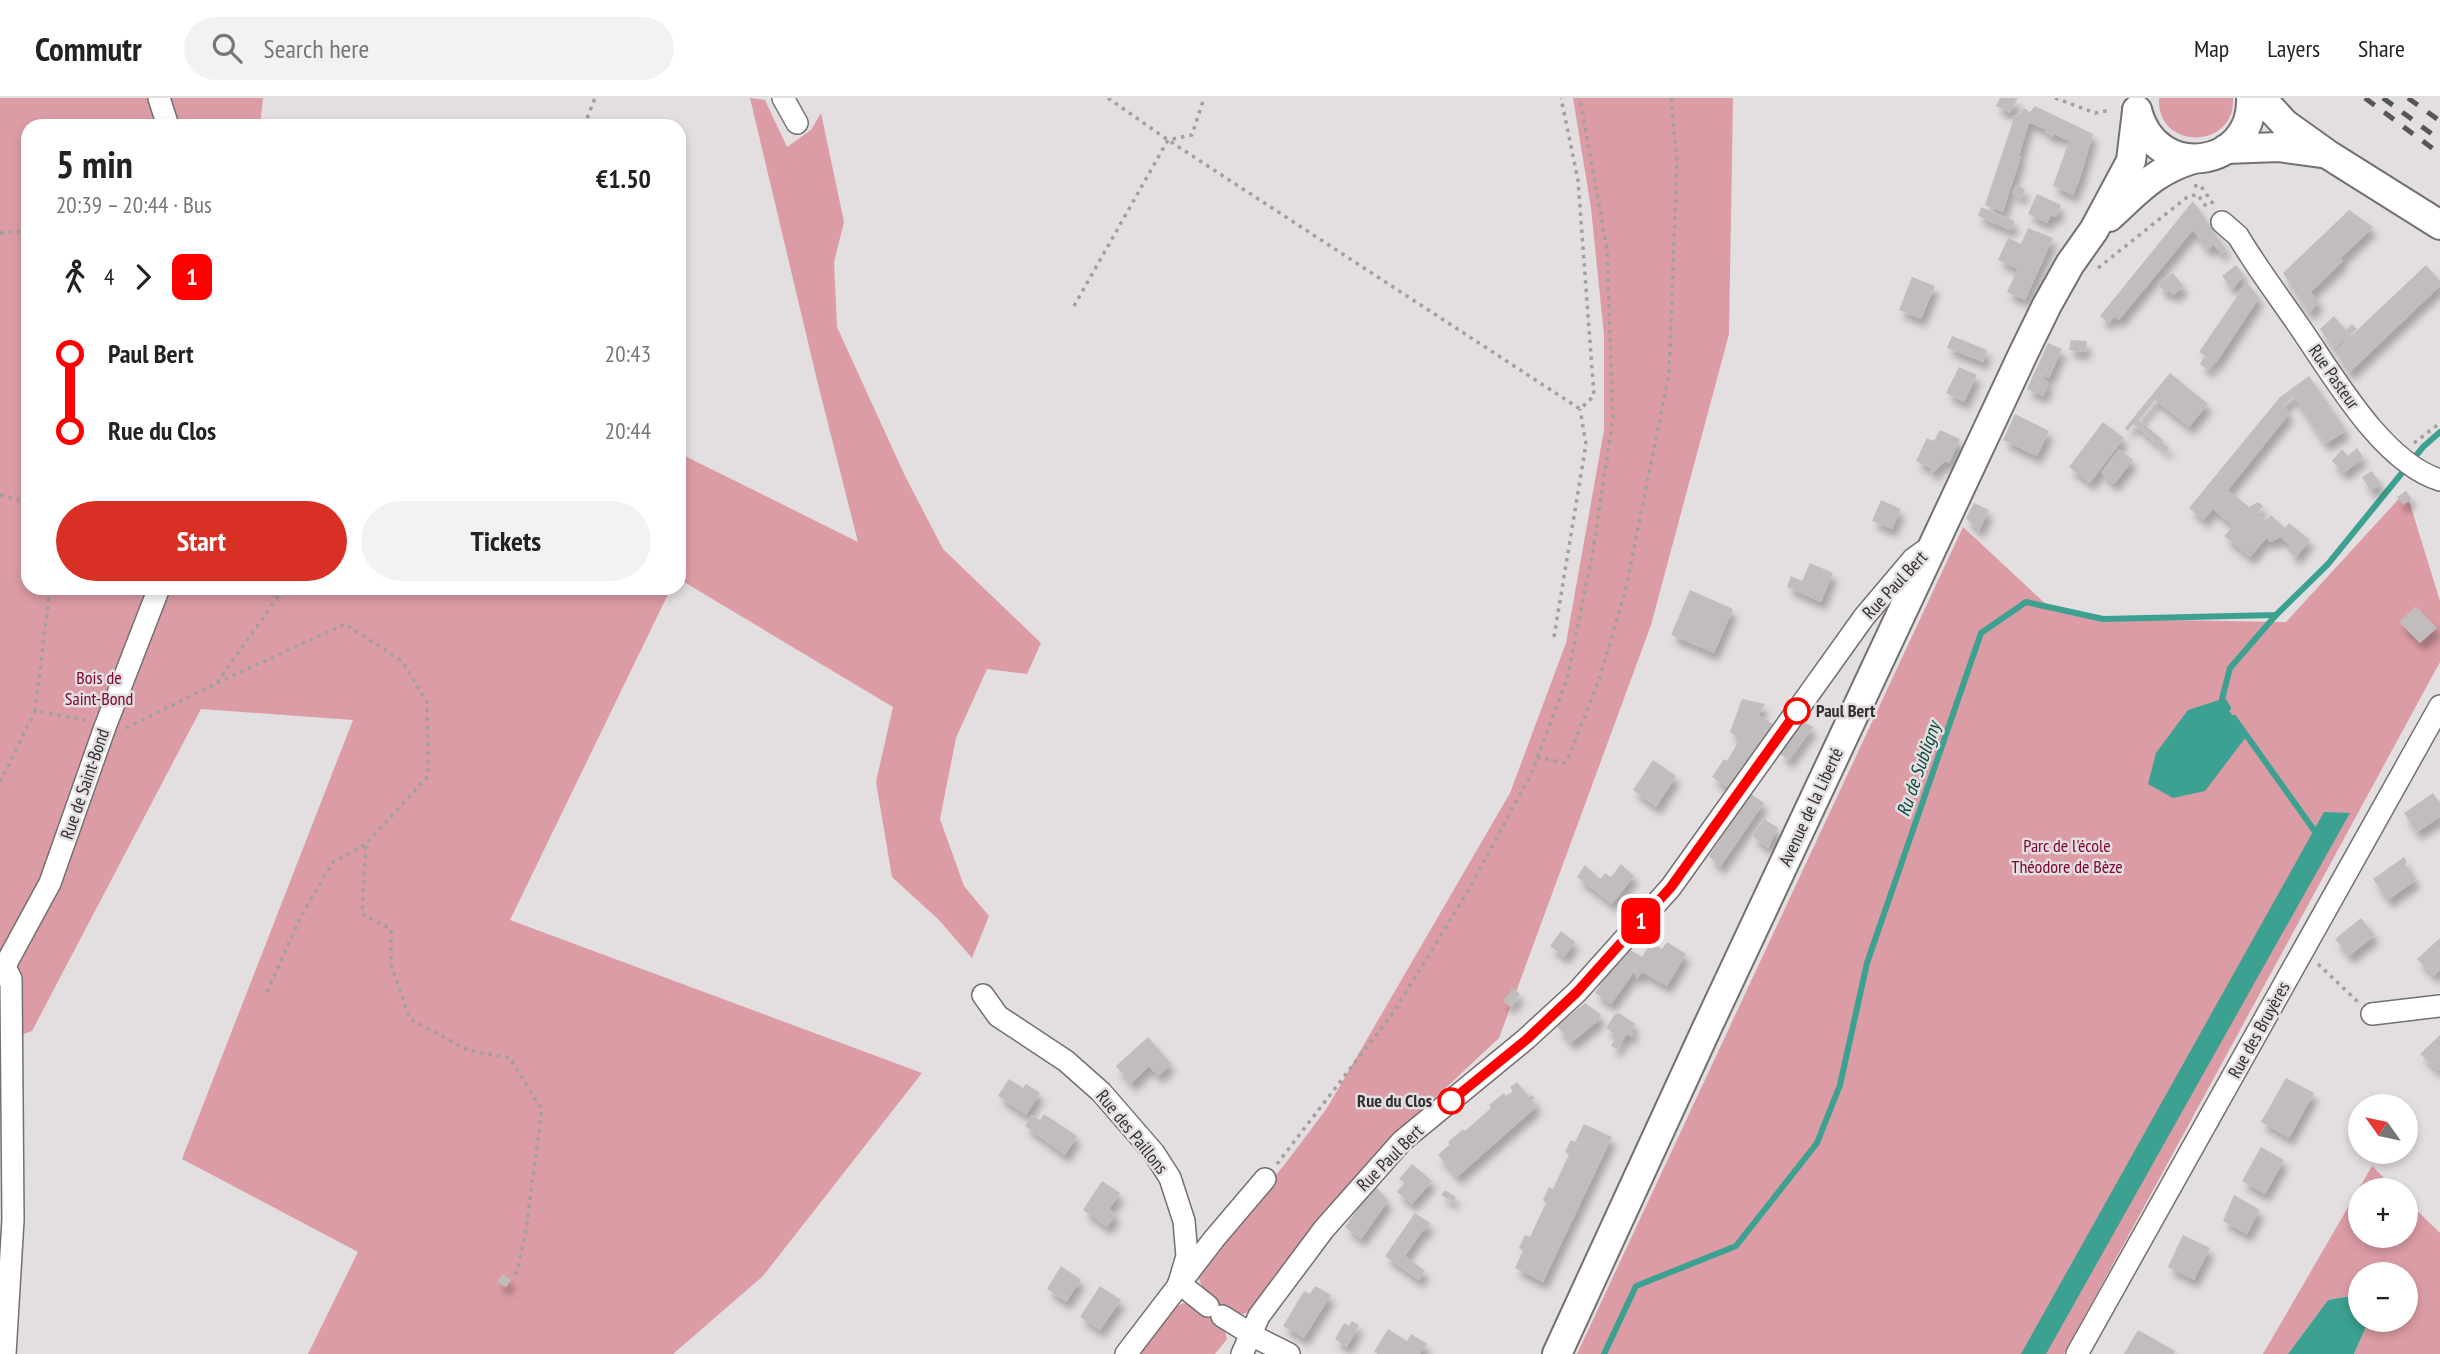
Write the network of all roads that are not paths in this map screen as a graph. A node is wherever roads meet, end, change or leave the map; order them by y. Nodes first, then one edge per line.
1 (159, 98) edge
2 (783, 98) edge
3 (2251, 98) edge
4 (2262, 98) edge
5 (2128, 106) edge
6 (166, 119) edge
7 (797, 123) dead end
8 (2226, 149) junction
9 (2328, 154) junction
10 (2191, 173) junction
11 (2222, 222) road end
12 (2440, 225) edge
13 (2094, 230) junction
14 (2433, 478) edge
15 (1935, 543) junction
16 (156, 595) edge
17 (1857, 628) junction
18 (1889, 643) junction
19 (2440, 706) edge
20 (3, 971) edge
21 (983, 995) dead end
22 (2440, 1006) edge
23 (2372, 1014) road end
24 (6, 1076) edge
25 (1265, 1179) road end
26 (1179, 1283) junction
27 (1247, 1344) edge
28 (5, 1354) edge
29 (1126, 1354) edge
30 (1289, 1354) edge
31 (1557, 1354) edge
32 (2077, 1354) edge

1 - 6 street
2 - 7 street
3 - 8 main road
4 - 9 main road
5 - 10 main road
5 - 13 main road
8 - 9 main road
8 - 10 main road
9 - 12 main road
10 - 13 main road
11 - 14 street, Rue Pasteur
13 - 15 main road, Avenue de la Liberté
15 - 17 street, Rue Paul Bert
15 - 18 main road, Avenue de la Liberté
16 - 20 street, Rue de Saint-Bond
17 - 18 street, Rue Paul Bert
17 - 27 street, Rue Paul Bert
18 - 31 main road, Avenue de la Liberté
19 - 32 street, Rue des Bruyères
20 - 24 street
21 - 26 street, Rue des Paillons
22 - 23 street
24 - 28 street
25 - 26 street
26 - 27 street
26 - 29 street
27 - 30 street

